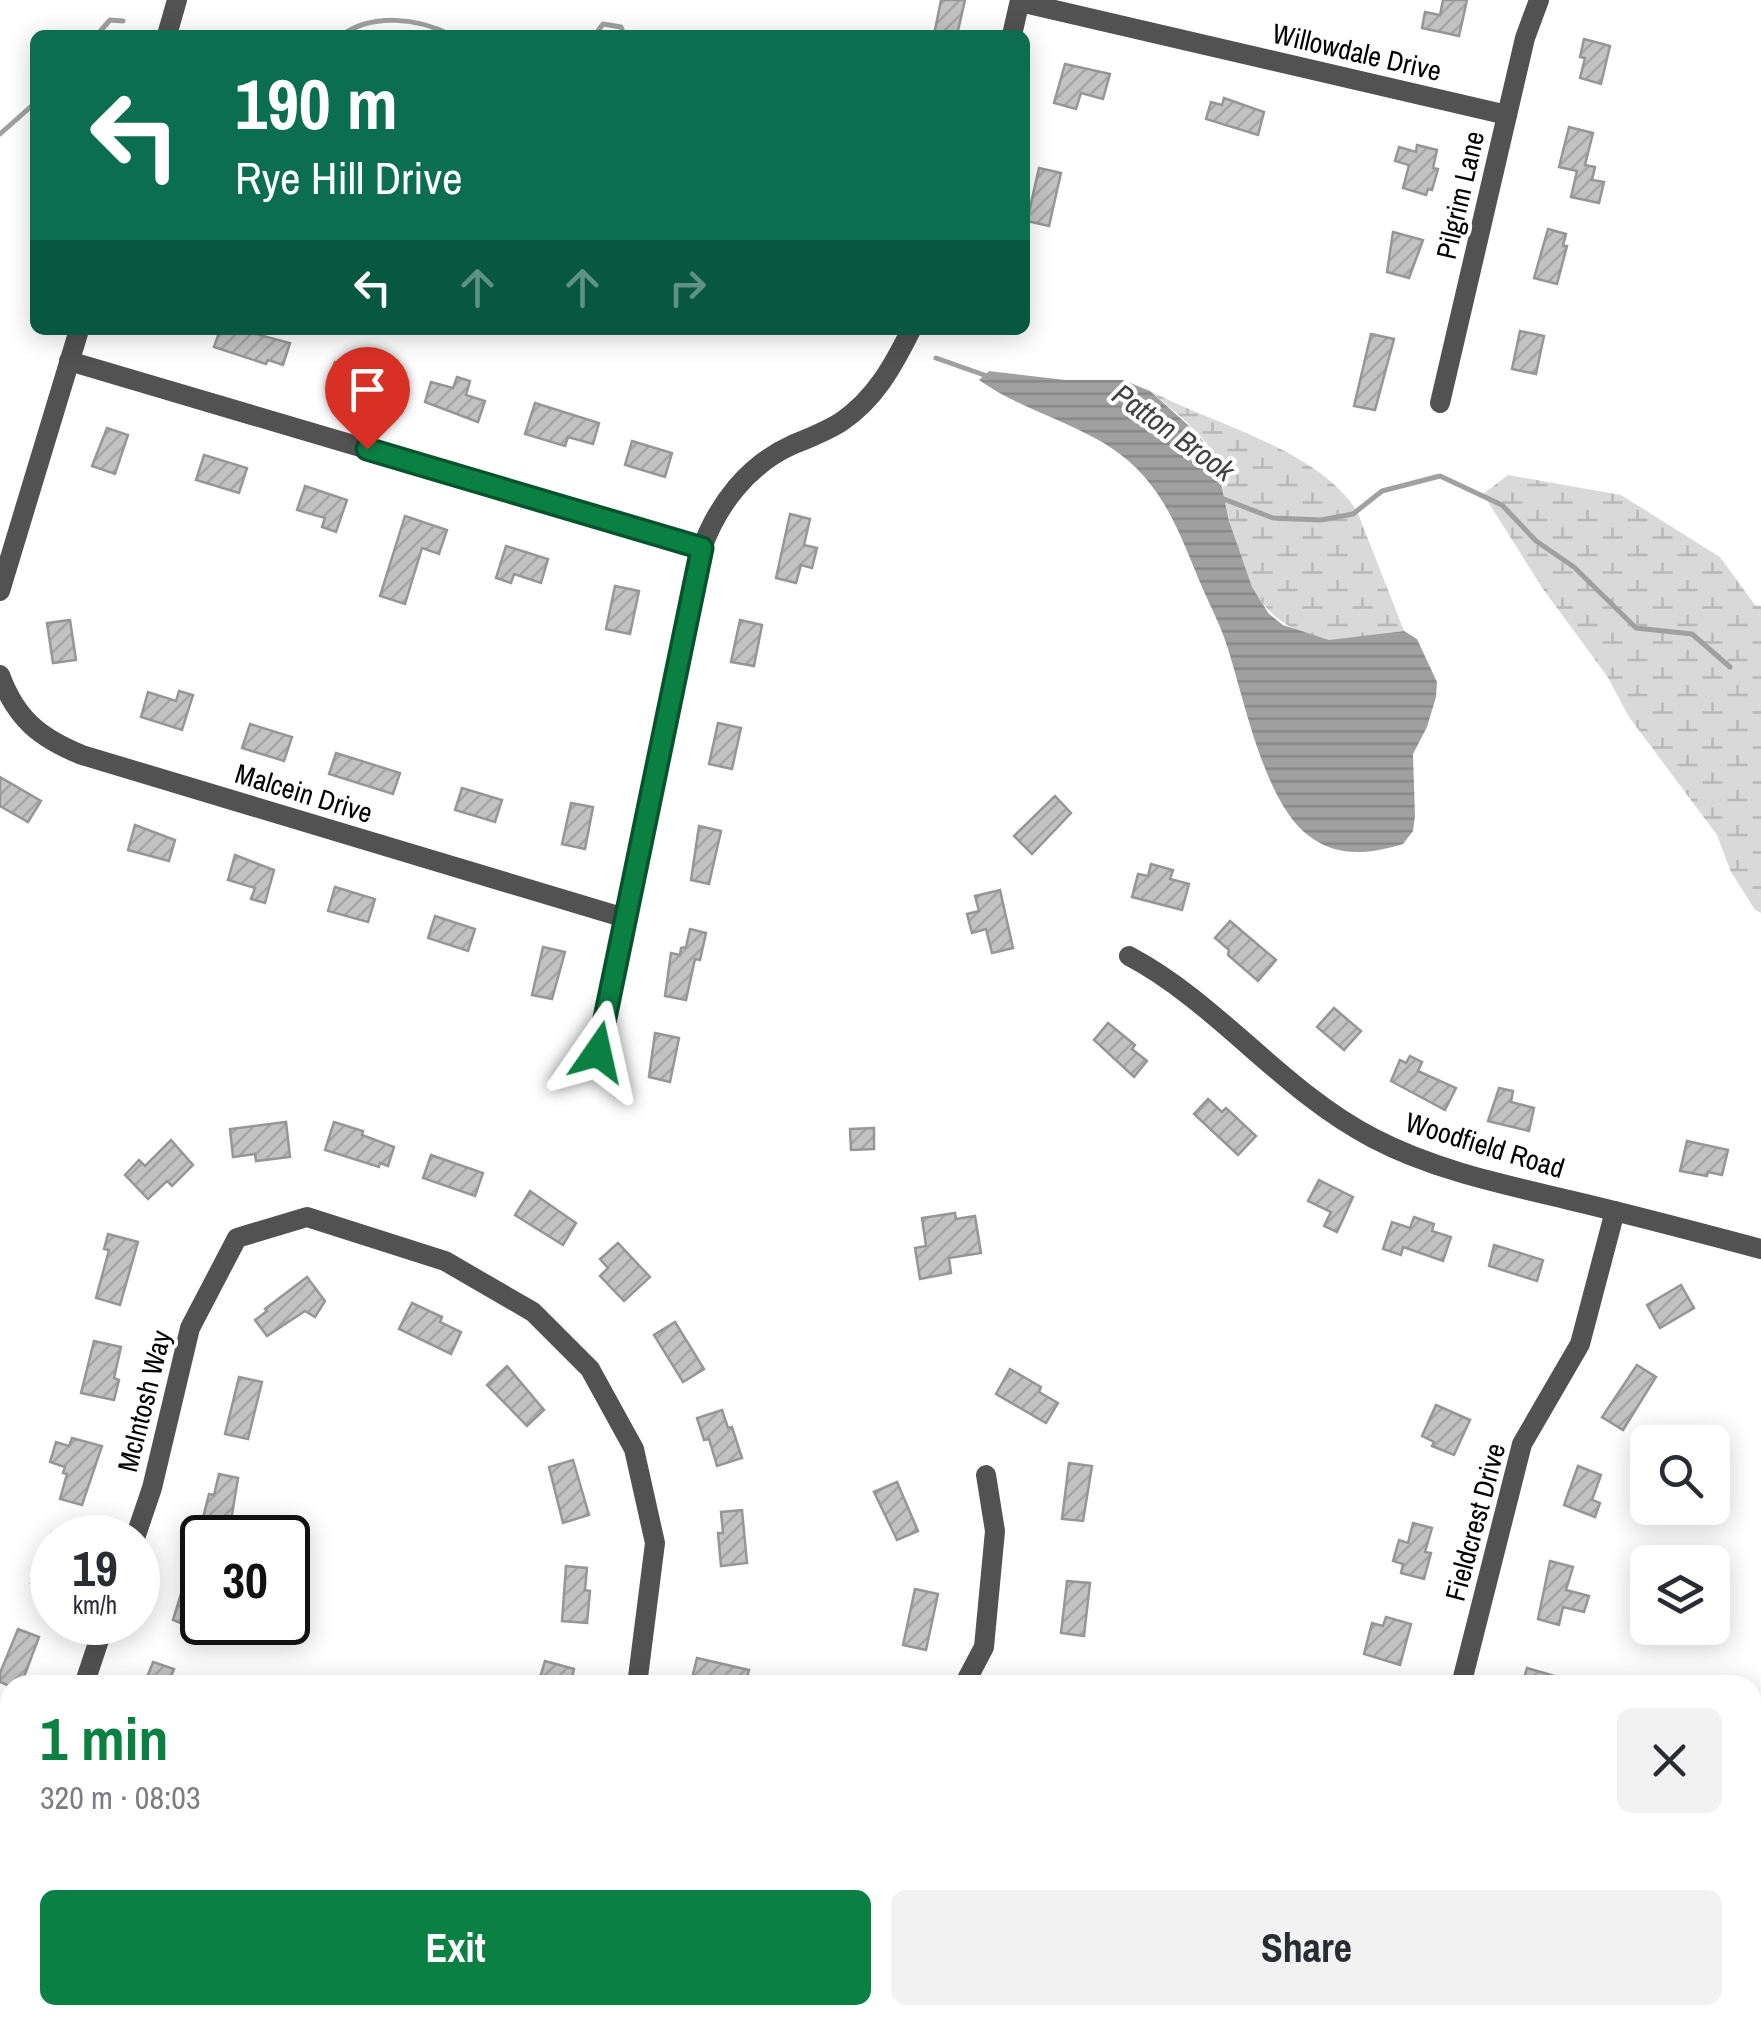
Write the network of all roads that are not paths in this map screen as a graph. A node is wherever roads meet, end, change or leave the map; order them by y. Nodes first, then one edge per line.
1 (177, 0) edge
2 (1539, 0) edge
3 (1020, 1) edge
4 (168, 30) edge
5 (1013, 30) edge
6 (1507, 115) junction
7 (77, 335) edge
8 (908, 335) edge
9 (70, 360) junction
10 (1440, 403) dead end
11 (702, 548) junction
12 (0, 591) edge
13 (0, 674) edge
14 (625, 918) junction
15 (1129, 956) dead end
16 (598, 1052) dead end
17 (1615, 1211) junction
18 (1761, 1248) edge
19 (986, 1475) dead end
20 (143, 1515) edge
21 (97, 1645) edge
22 (87, 1675) edge
23 (638, 1675) edge
24 (969, 1675) edge
25 (1464, 1675) edge

1 - 4 street
2 - 6 street, Pilgrim Lane
3 - 5 street
3 - 6 street, Willowdale Drive
6 - 10 street, Pilgrim Lane
7 - 9 street
8 - 11 street
9 - 11 street
9 - 12 street
11 - 14 street
13 - 14 street, Malcein Drive
14 - 16 street
15 - 17 street, Woodfield Road
17 - 18 street, Woodfield Road
17 - 25 street, Fieldcrest Drive
19 - 24 street
20 - 23 street, McIntosh Way
21 - 22 street

